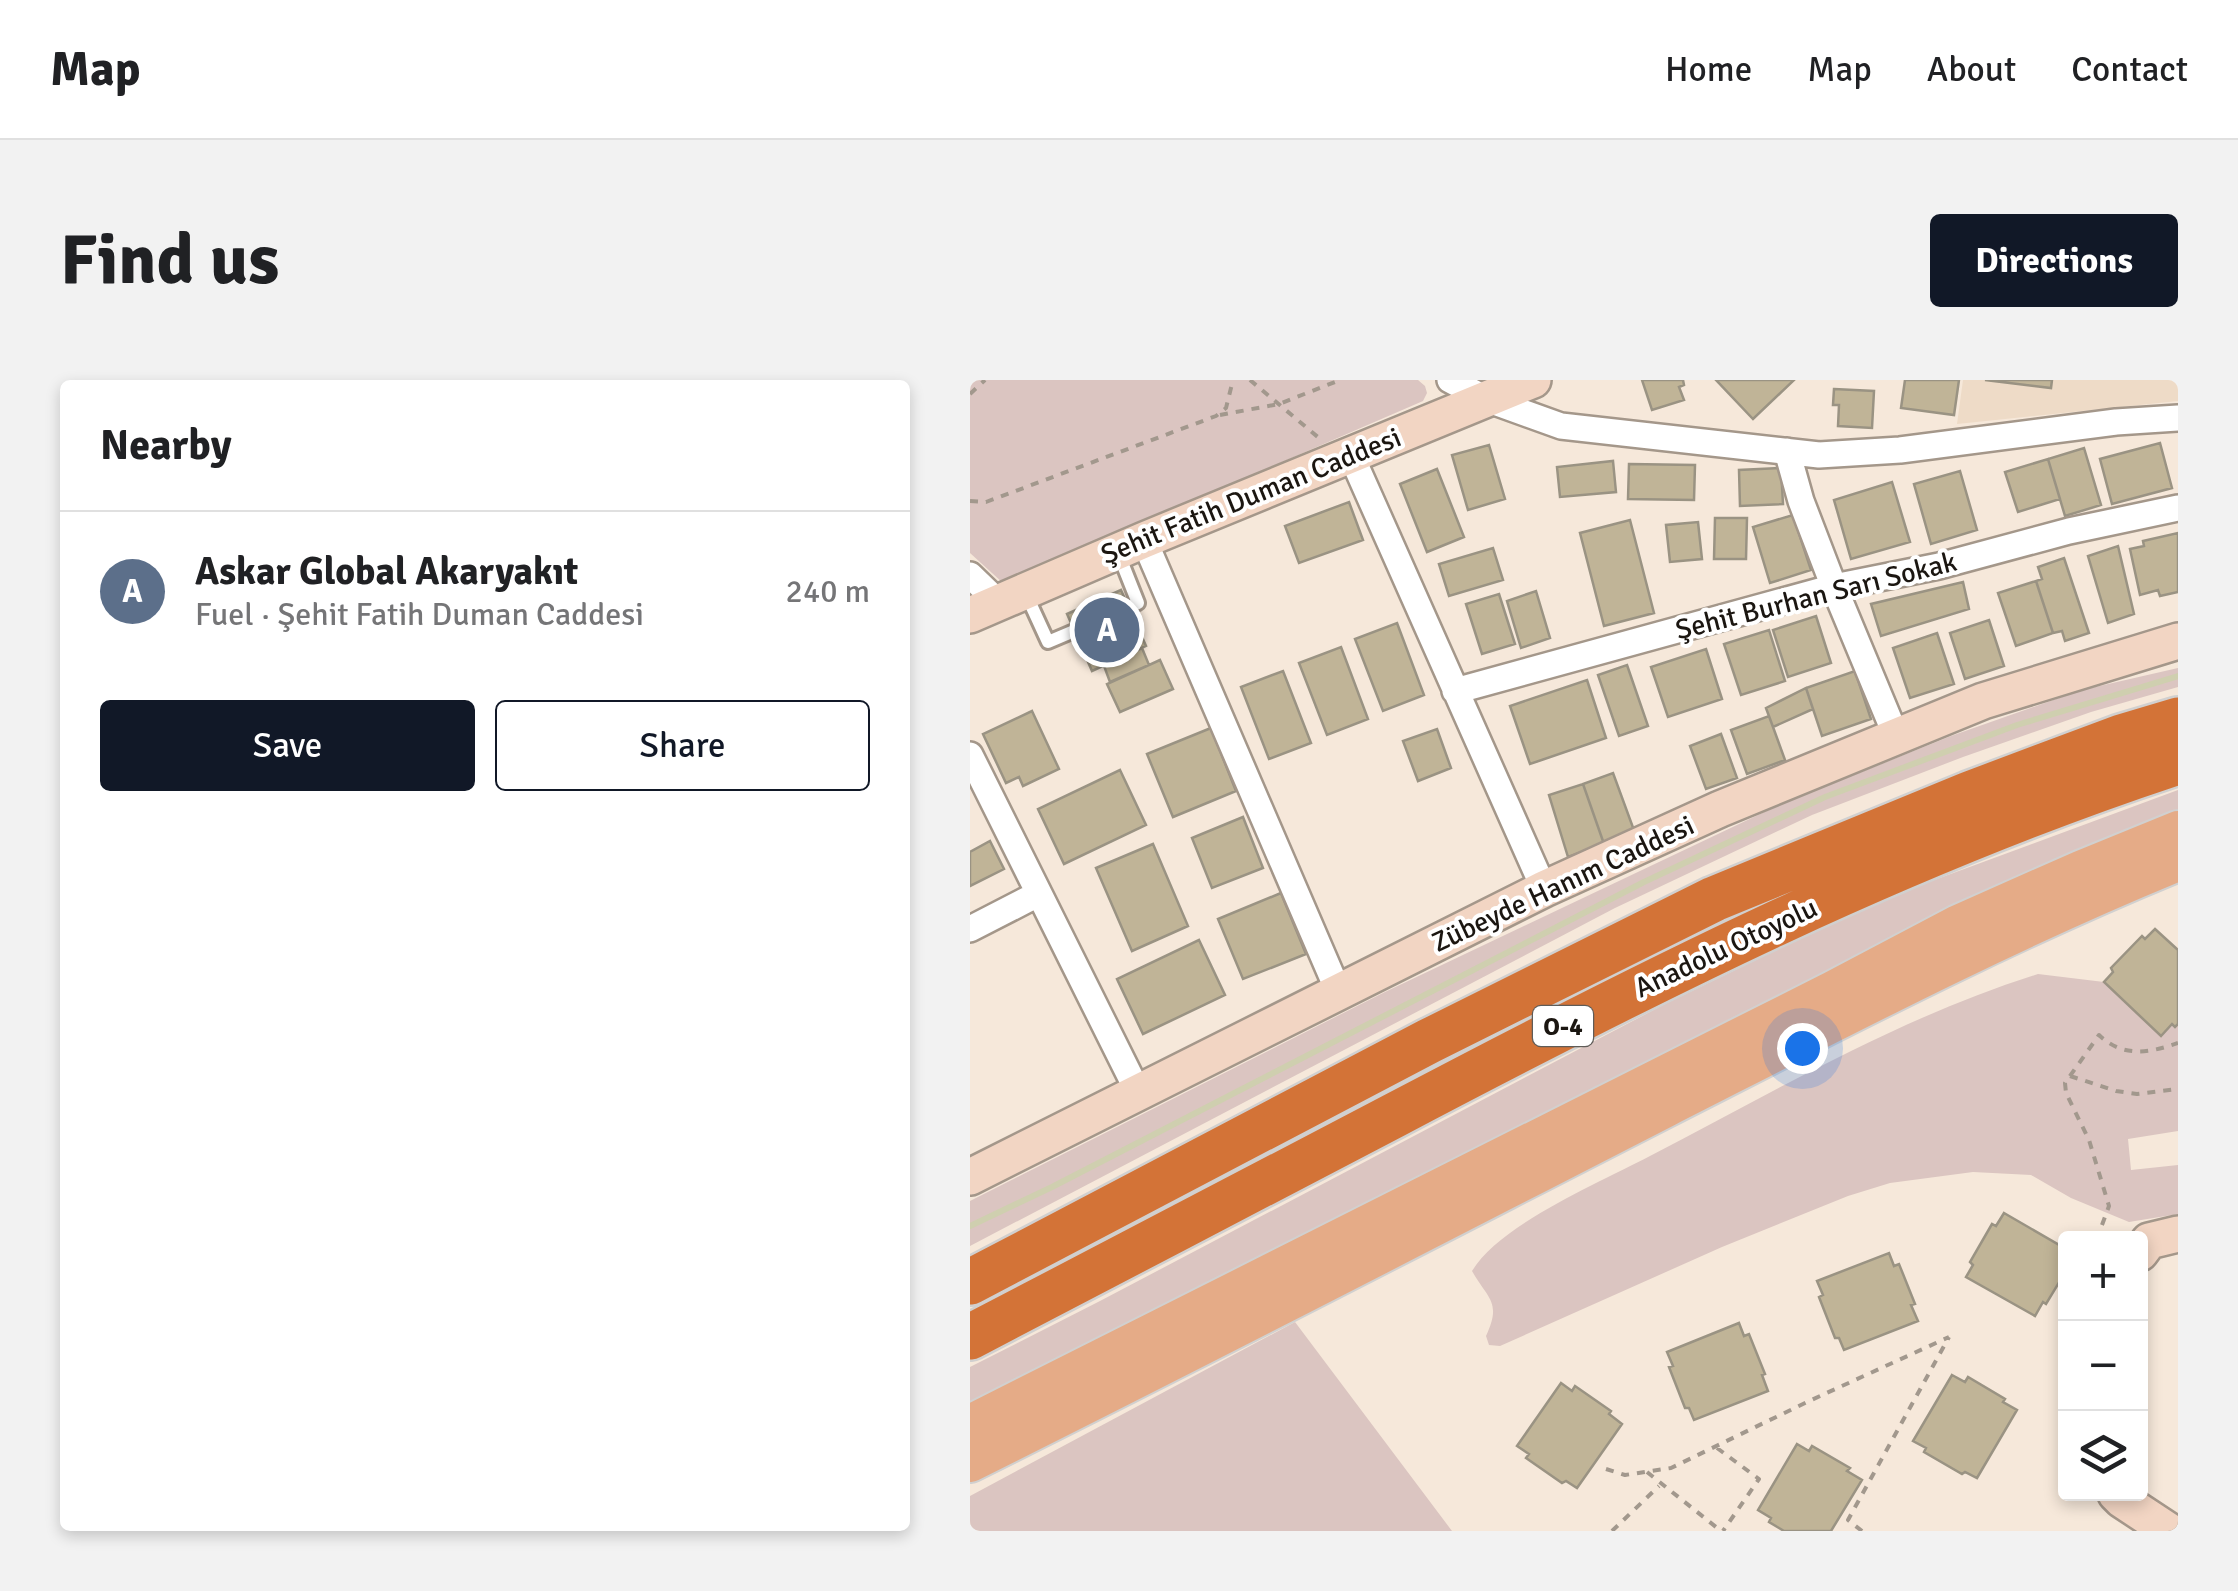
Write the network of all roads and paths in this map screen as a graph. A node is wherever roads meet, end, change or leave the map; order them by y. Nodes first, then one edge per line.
1 (985, 380) edge
2 (1233, 380) edge
3 (1250, 380) edge
4 (1340, 380) edge
5 (1450, 380) edge
6 (1530, 381) edge
7 (970, 394) edge
8 (1486, 399) junction
9 (1279, 404) junction
10 (1216, 416) junction
11 (2178, 418) edge
12 (1787, 451) junction
13 (1347, 457) junction
14 (970, 501) edge
15 (2178, 508) edge
16 (1130, 546) junction
17 (970, 575) edge
18 (1834, 588) junction
19 (998, 603) edge
20 (1129, 607) dead end
21 (970, 628) edge
22 (1074, 631) dead end
23 (2178, 641) edge
24 (1456, 691) junction
25 (2178, 720) edge
26 (1896, 736) junction
27 (970, 755) edge
28 (2178, 762) edge
29 (2178, 830) edge
30 (2178, 862) edge
31 (1544, 889) junction
32 (1038, 894) junction
33 (970, 929) edge
34 (1339, 993) junction
35 (2178, 1043) edge
36 (2070, 1076) junction
37 (2178, 1089) edge
38 (1138, 1092) junction
39 (970, 1176) edge
40 (2102, 1224) dead end
41 (2178, 1234) edge
42 (2148, 1241) edge
43 (970, 1282) edge
44 (970, 1336) edge
45 (970, 1424) edge
46 (1716, 1447) junction
47 (970, 1462) edge
48 (1606, 1468) dead end
49 (1647, 1472) junction
50 (1661, 1484) junction
51 (2124, 1501) edge
52 (1612, 1531) edge
53 (1722, 1531) edge
54 (1862, 1531) edge
55 (2169, 1531) edge

1 - 7 path
2 - 10 path
3 - 9 path
4 - 9 path
5 - 8 street
6 - 8 street, Şehit Fatih Duman Caddesi
8 - 12 street
8 - 13 street, Şehit Fatih Duman Caddesi
9 - 10 path
9 - 13 path
10 - 14 path
11 - 12 street
12 - 18 street
13 - 16 street, Şehit Fatih Duman Caddesi
13 - 24 street
15 - 18 street, Şehit Burhan Sarı Sokak
16 - 19 street, Şehit Fatih Duman Caddesi
16 - 20 lane
16 - 34 street
17 - 19 street
18 - 24 street, Şehit Burhan Sarı Sokak
18 - 26 street
19 - 21 street
19 - 22 lane
23 - 26 street, Zübeyde Hanım Caddesi
24 - 31 street
25 - 43 highway, Anadolu Otoyolu / O-4
26 - 31 street, Zübeyde Hanım Caddesi
27 - 32 street
28 - 44 highway, Anadolu Otoyolu / O-4
29 - 45 main road
30 - 47 main road
31 - 34 street, Zübeyde Hanım Caddesi
32 - 33 street
32 - 38 street
34 - 38 street, Zübeyde Hanım Caddesi
35 - 36 path
36 - 37 path
36 - 40 path
38 - 39 street, Zübeyde Hanım Caddesi
41 - 42 street
46 - 49 path
46 - 53 path
46 - 54 path
48 - 49 path
49 - 50 path
50 - 52 path
50 - 53 path
51 - 55 street

